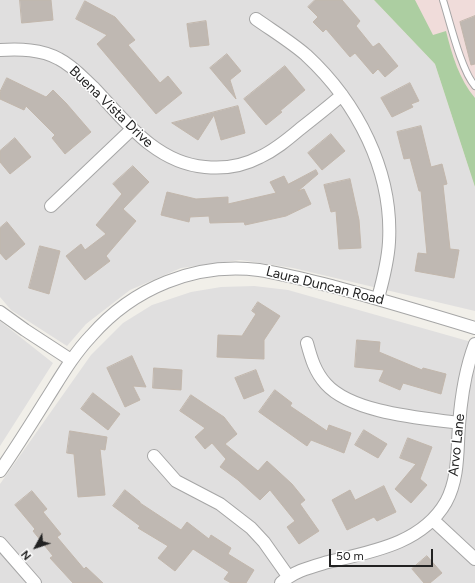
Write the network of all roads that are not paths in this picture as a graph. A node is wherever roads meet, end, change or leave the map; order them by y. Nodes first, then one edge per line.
1 (443, 0) edge
2 (256, 20) dead end
3 (0, 50) edge
4 (475, 86) edge
5 (342, 95) junction
6 (132, 128) junction
7 (51, 206) dead end
8 (378, 298) junction
9 (0, 312) edge
10 (475, 328) edge
11 (307, 343) dead end
12 (475, 344) edge
13 (71, 360) junction
14 (459, 423) junction
15 (154, 456) dead end
16 (0, 471) edge
17 (433, 520) junction
18 (0, 543) edge
19 (475, 559) edge
20 (285, 579) edge
21 (35, 583) edge

1 - 4 lane
2 - 5 street
3 - 6 street, Buena Vista Drive
5 - 6 street, Buena Vista Drive
5 - 8 street
6 - 7 street
8 - 10 street, Laura Duncan Road
8 - 13 street, Laura Duncan Road
9 - 13 street
11 - 14 street
12 - 14 street, Arvo Lane
13 - 16 street, Laura Duncan Road
14 - 17 street, Arvo Lane
15 - 20 street
17 - 19 street
17 - 20 street, Arvo Lane
18 - 21 street

